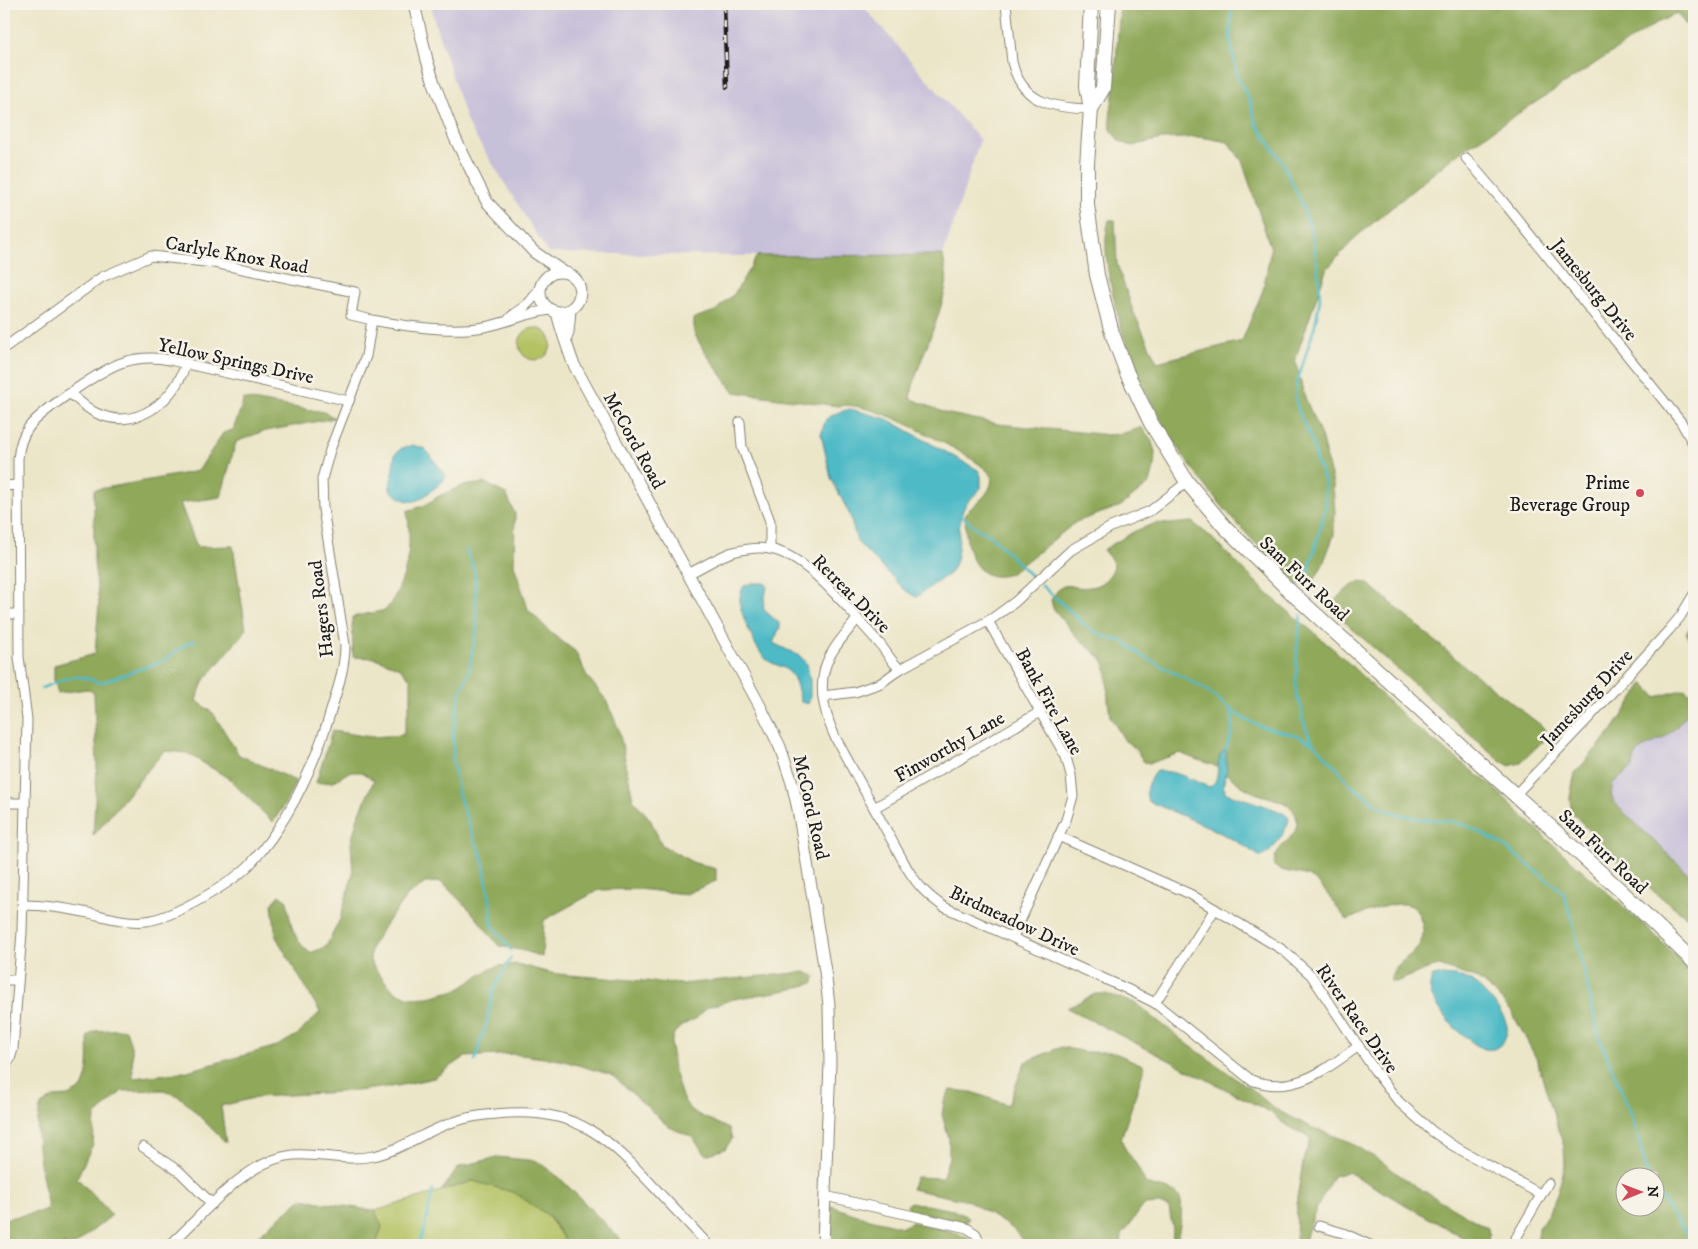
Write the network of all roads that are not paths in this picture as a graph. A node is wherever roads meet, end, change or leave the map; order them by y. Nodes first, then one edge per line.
1 (414, 4) edge
2 (1006, 4) edge
3 (1091, 4) edge
4 (1109, 4) edge
5 (1091, 109) junction
6 (1466, 158) dead end
7 (534, 252) junction
8 (562, 272) junction
9 (542, 282) junction
10 (570, 310) junction
11 (554, 311) junction
12 (509, 319) junction
13 (372, 320) junction
14 (565, 339) junction
15 (4, 348) edge
16 (186, 363) junction
17 (71, 394) junction
18 (349, 401) junction
19 (740, 422) dead end
20 (1694, 445) edge
21 (1187, 482) junction
22 (4, 486) edge
23 (18, 486) junction
24 (770, 549) junction
25 (688, 574) junction
26 (1694, 594) edge
27 (4, 614) edge
28 (18, 614) junction
29 (857, 619) junction
30 (988, 621) junction
31 (900, 670) junction
32 (824, 696) junction
33 (1040, 712) junction
34 (1515, 795) junction
35 (4, 803) edge
36 (25, 803) junction
37 (874, 808) junction
38 (1058, 836) junction
39 (22, 905) junction
40 (1215, 909) junction
41 (1013, 937) junction
42 (1694, 962) edge
43 (4, 980) edge
44 (18, 980) junction
45 (1155, 1003) junction
46 (1359, 1046) junction
47 (6, 1064) dead end
48 (143, 1147) dead end
49 (1548, 1183) dead end
50 (1540, 1194) junction
51 (825, 1196) junction
52 (212, 1204) junction
53 (1319, 1226) dead end
54 (170, 1245) edge
55 (708, 1245) edge
56 (823, 1245) edge
57 (981, 1245) edge
58 (1368, 1245) edge
59 (1512, 1245) edge

1 - 7 street, McCord Road
2 - 5 street
3 - 5 main road, Sam Furr Road
4 - 5 main road, Sam Furr Road
5 - 21 main road, Sam Furr Road
6 - 20 street, Jamesburg Drive
7 - 8 street, McCord Road
7 - 9 street, McCord Road
8 - 9 street
8 - 10 street, McCord Road
9 - 11 street, McCord Road
9 - 12 street
10 - 11 street
10 - 14 street, McCord Road
11 - 12 street
11 - 14 street, McCord Road
12 - 13 street
13 - 15 street, Carlyle Knox Road
13 - 18 street, Hagers Road
14 - 25 street, McCord Road
16 - 17 street, Yellow Springs Drive
16 - 17 street
16 - 18 street, Yellow Springs Drive
17 - 23 street, Yellow Springs Drive
18 - 39 street, Hagers Road
19 - 24 street
21 - 30 street
21 - 34 main road, Sam Furr Road
22 - 23 street
23 - 28 street, Yellow Springs Drive
24 - 25 street, Retreat Drive
24 - 29 street, Retreat Drive
25 - 51 street, McCord Road
26 - 34 street, Jamesburg Drive
27 - 28 street
28 - 36 street, Yellow Springs Drive
29 - 31 street, Retreat Drive
29 - 32 street, Birdmeadow Drive
30 - 31 street
30 - 33 street, Bank Fire Lane
31 - 32 street
32 - 37 street, Birdmeadow Drive
33 - 37 street, Finworthy Lane
33 - 38 street, Bank Fire Lane
34 - 42 main road, Sam Furr Road
35 - 36 street
36 - 39 street, Yellow Springs Drive
37 - 41 street, Birdmeadow Drive
38 - 40 street, River Race Drive
38 - 41 street, Bank Fire Lane
39 - 44 street, Yellow Springs Drive
40 - 45 street
40 - 46 street, River Race Drive
41 - 45 street, Birdmeadow Drive
43 - 44 street
44 - 47 street, Yellow Springs Drive
45 - 46 street, Birdmeadow Drive
46 - 50 street, River Race Drive
48 - 52 street
49 - 50 street
50 - 59 street
51 - 56 street, McCord Road
51 - 57 street
52 - 54 street
52 - 55 street
53 - 58 street

